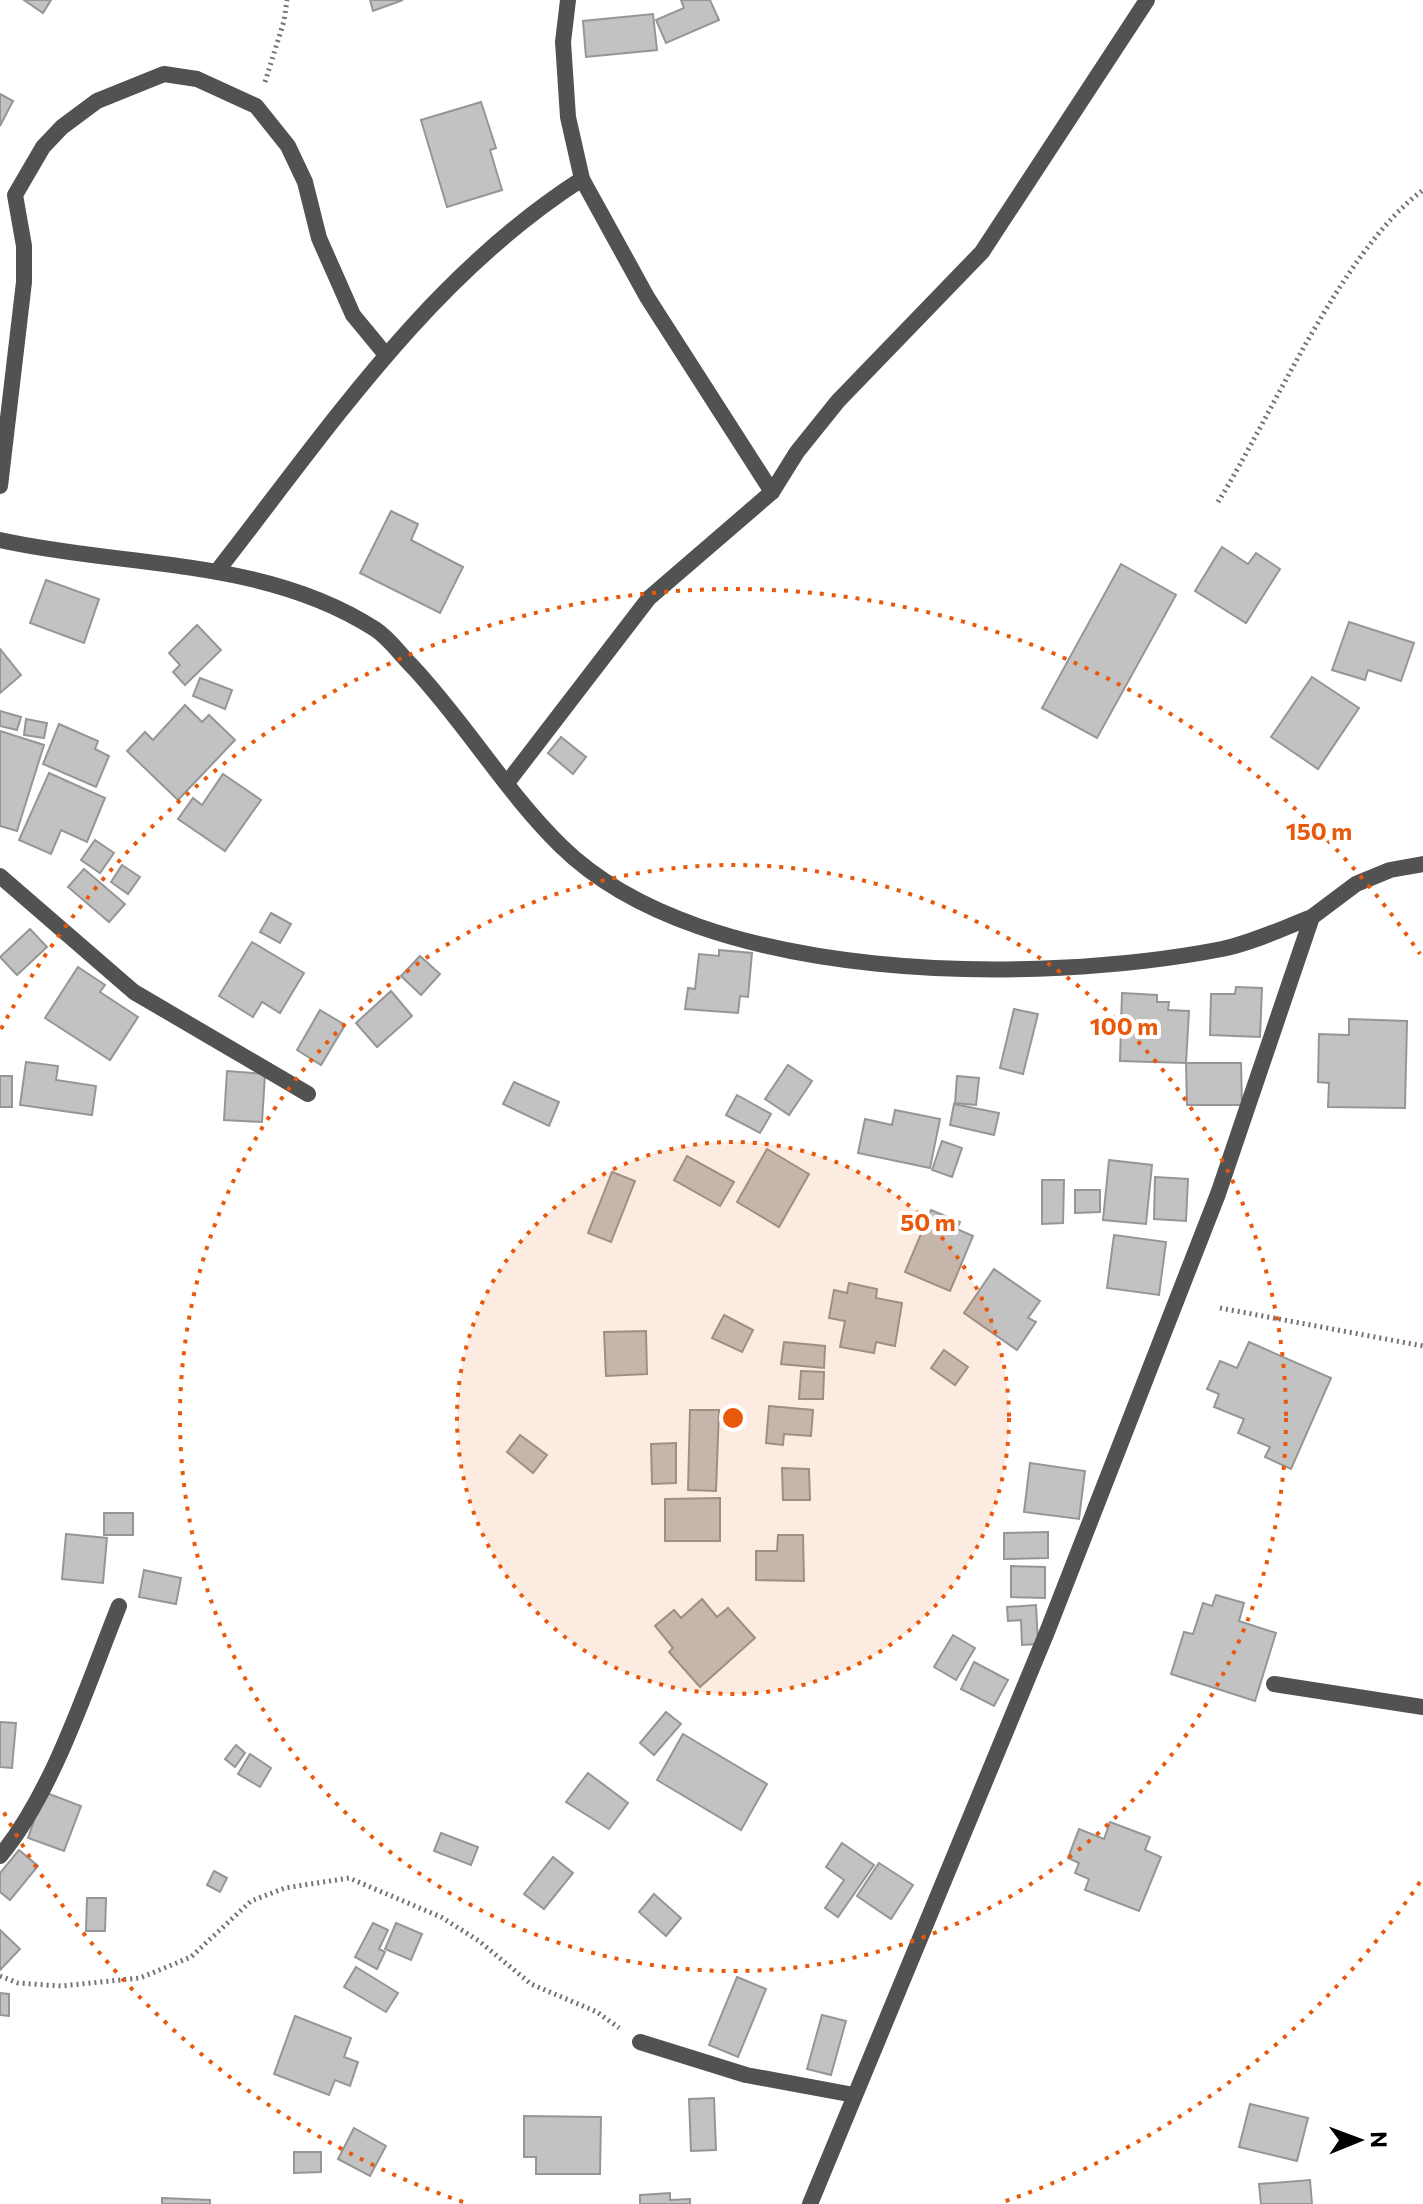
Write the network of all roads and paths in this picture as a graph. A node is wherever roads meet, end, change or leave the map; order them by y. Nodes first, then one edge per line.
1 (287, 0) edge
2 (568, 0) edge
3 (1147, 0) edge
4 (256, 106) junction
5 (582, 179) junction
6 (1423, 190) edge
7 (8, 193) edge
8 (386, 355) junction
9 (0, 486) edge
10 (772, 492) junction
11 (1218, 502) dead end
12 (0, 540) edge
13 (218, 570) junction
14 (507, 783) junction
15 (1423, 864) edge
16 (0, 876) edge
17 (1312, 917) junction
18 (308, 1094) dead end
19 (1220, 1308) dead end
20 (1423, 1346) edge
21 (119, 1606) dead end
22 (1274, 1684) dead end
23 (1423, 1707) edge
24 (0, 1856) edge
25 (0, 1976) edge
26 (640, 2042) joint
27 (854, 2095) junction
28 (810, 2204) edge

1 - 4 path
2 - 5 street
3 - 10 street
4 - 7 street
4 - 8 street
5 - 8 street
5 - 10 street
6 - 11 path
7 - 9 street
8 - 13 street
10 - 14 street
12 - 13 street
13 - 14 street
14 - 17 street
15 - 17 street
16 - 18 street
17 - 27 street
19 - 20 path
21 - 24 street
22 - 23 street
25 - 26 path
26 - 27 street
27 - 28 street

